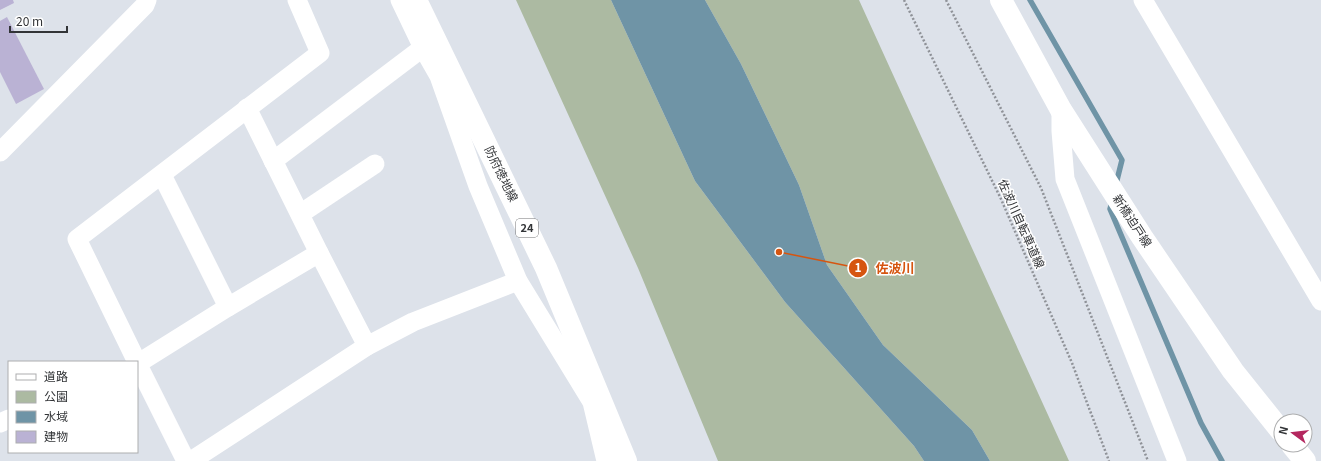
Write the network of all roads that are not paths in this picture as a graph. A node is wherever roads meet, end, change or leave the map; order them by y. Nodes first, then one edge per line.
1 (147, 0) edge
2 (297, 0) edge
3 (400, 0) edge
4 (416, 0) edge
5 (1001, 0) edge
6 (1143, 0) edge
7 (429, 43) junction
8 (247, 108) junction
9 (1060, 110) junction
10 (0, 152) edge
11 (273, 160) junction
12 (375, 164) dead end
13 (162, 175) junction
14 (300, 214) junction
15 (319, 253) junction
16 (518, 281) junction
17 (1321, 301) edge
18 (228, 307) junction
19 (367, 346) junction
20 (136, 361) edge
21 (138, 362) edge
22 (138, 365) edge
23 (596, 400) junction
24 (1273, 421) edge
25 (1298, 453) edge
26 (186, 461) edge
27 (191, 461) edge
28 (606, 461) edge
29 (626, 461) edge
30 (1177, 461) edge
31 (1305, 461) edge

1 - 10 street
2 - 8 street
3 - 7 street
4 - 7 street, 防府徳地線 / 24
5 - 9 street, 新橋迫戸線
6 - 17 street
7 - 11 street
7 - 16 street
7 - 23 street, 防府徳地線 / 24
8 - 11 street
8 - 13 street
9 - 24 street, 新橋迫戸線
9 - 30 street
11 - 14 street
12 - 14 street
13 - 18 street
13 - 20 street
14 - 15 street
15 - 18 street
15 - 19 street
16 - 19 street
16 - 23 street
18 - 21 street
19 - 27 street
22 - 26 street
23 - 28 street
23 - 29 street, 防府徳地線 / 24
25 - 31 street

